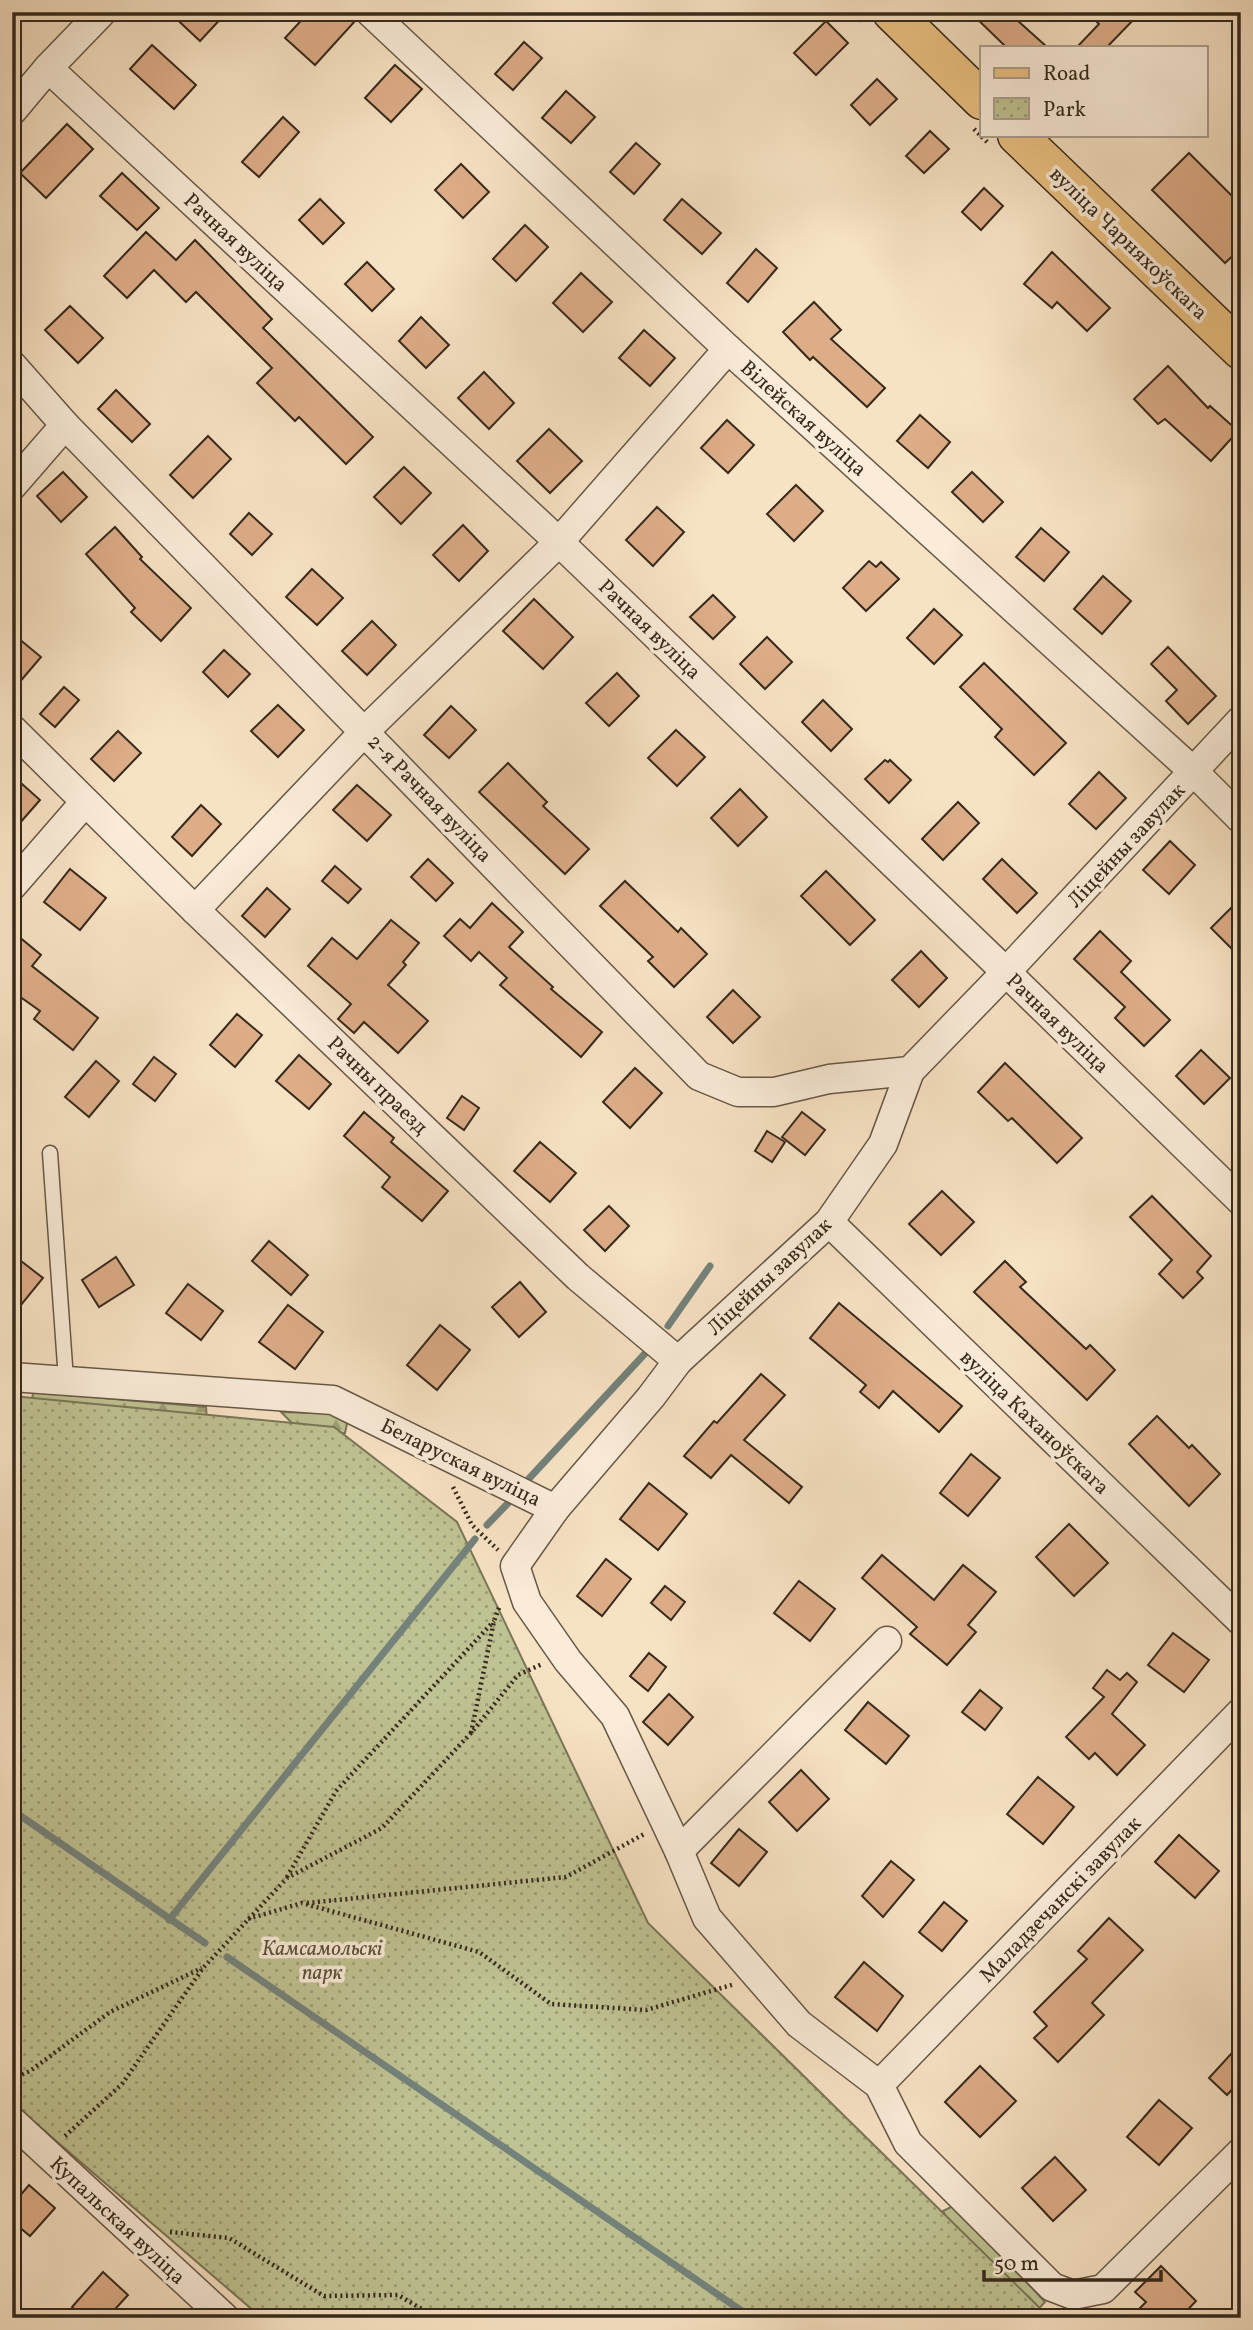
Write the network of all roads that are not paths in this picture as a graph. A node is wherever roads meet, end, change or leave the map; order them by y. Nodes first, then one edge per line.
1 (102, 12) edge
2 (370, 12) edge
3 (892, 12) edge
4 (48, 68) junction
5 (980, 98) edge
6 (12, 111) edge
7 (1018, 136) edge
8 (728, 349) junction
9 (1241, 350) edge
10 (12, 365) edge
11 (65, 425) junction
12 (12, 486) edge
13 (559, 542) junction
14 (1241, 720) edge
15 (12, 729) edge
16 (365, 731) junction
17 (1194, 772) junction
18 (85, 802) junction
19 (1241, 819) edge
20 (12, 886) edge
21 (195, 909) junction
22 (1006, 972) junction
23 (910, 1071) junction
24 (50, 1153) dead end
25 (1241, 1201) edge
26 (829, 1222) junction
27 (678, 1361) junction
28 (12, 1377) edge
29 (66, 1380) junction
30 (555, 1509) junction
31 (1241, 1621) edge
32 (887, 1642) dead end
33 (1241, 1712) edge
34 (679, 1851) junction
35 (879, 2085) junction
36 (12, 2121) edge
37 (1241, 2152) edge
38 (225, 2318) edge

1 - 4 street
2 - 8 street, Вілейская вуліца
3 - 5 main road
4 - 6 street
4 - 13 street, Рачная вуліца
7 - 9 main road, вуліца Чарняхоўскага
8 - 13 street
8 - 17 street, Вілейская вуліца
10 - 11 street, 2-я Рачная вуліца
11 - 12 street
11 - 16 street, 2-я Рачная вуліца
13 - 16 street
13 - 22 street, Рачная вуліца
14 - 17 street, Ліцейны завулак
15 - 18 street, Рачны праезд
16 - 21 street
16 - 23 street, 2-я Рачная вуліца
17 - 19 street, Вілейская вуліца
17 - 22 street, Ліцейны завулак
18 - 20 street
18 - 21 street, Рачны праезд
21 - 27 street, Рачны праезд
22 - 23 street, Ліцейны завулак
22 - 25 street, Рачная вуліца
23 - 26 street, Ліцейны завулак
24 - 29 lane
26 - 27 street, Ліцейны завулак
26 - 31 street, вуліца Каханоўскага
27 - 30 street, Ліцейны завулак
28 - 29 street, Беларуская вуліца
29 - 30 street, Беларуская вуліца
30 - 34 street, Беларуская вуліца
32 - 34 street
33 - 35 street, Маладзечанскі завулак
34 - 35 street
35 - 37 street
36 - 38 street, Купальская вуліца

